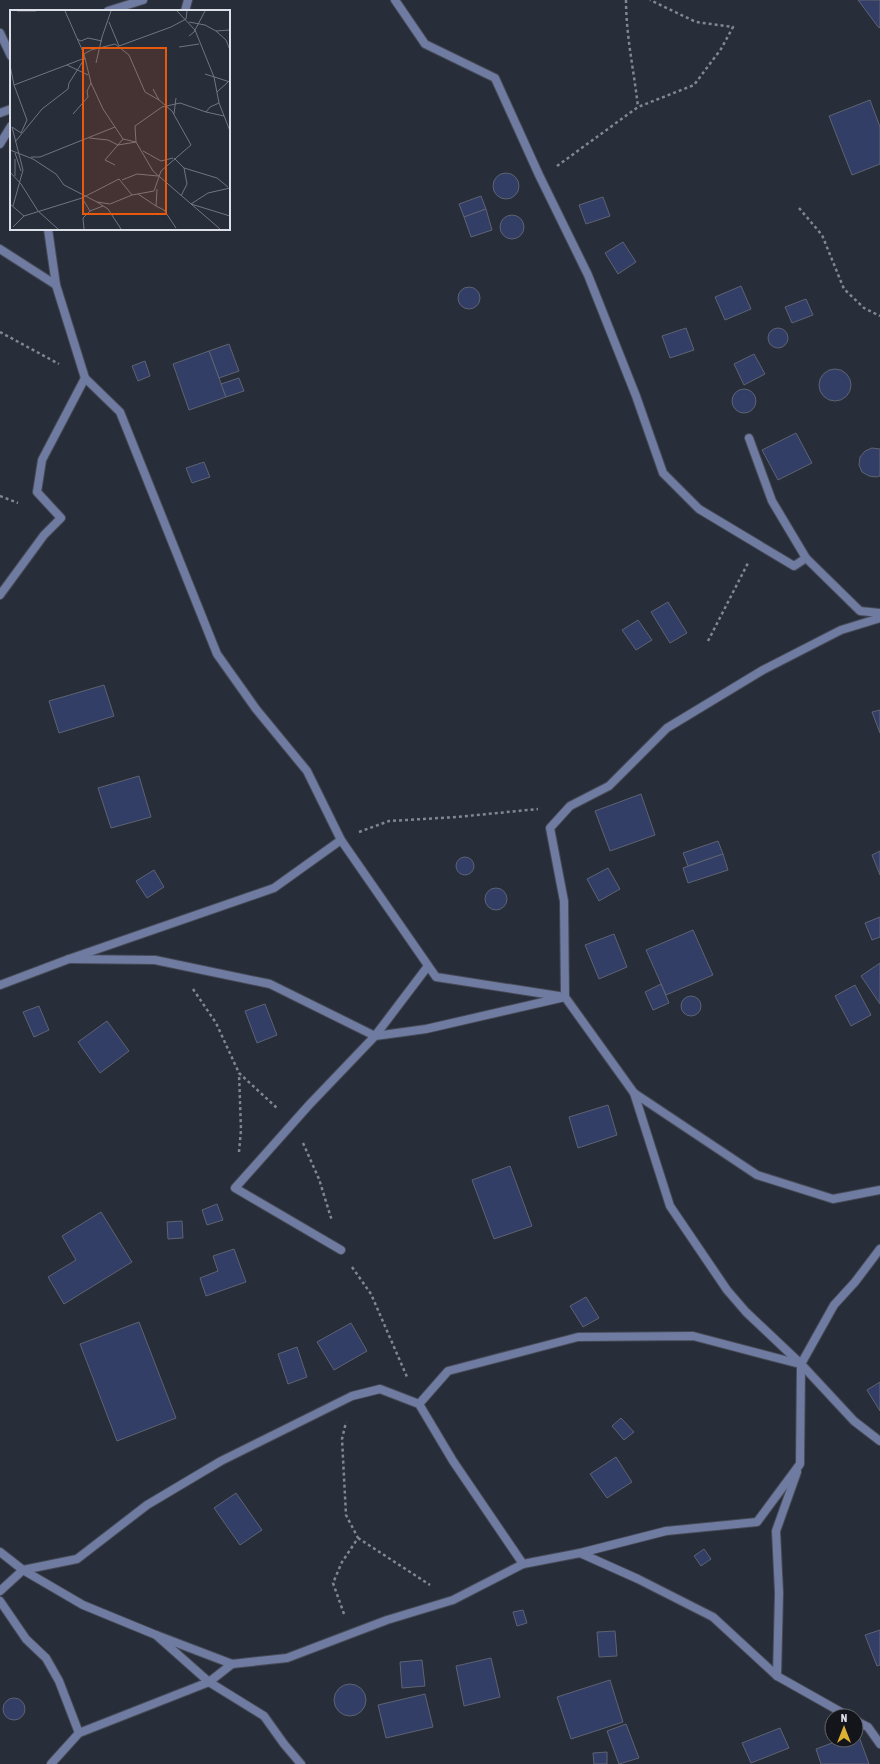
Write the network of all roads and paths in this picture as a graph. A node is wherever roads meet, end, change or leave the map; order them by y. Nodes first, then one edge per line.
1 (143, 0) edge
2 (188, 0) edge
3 (394, 0) edge
4 (626, 0) edge
5 (650, 0) edge
6 (111, 10) edge
7 (185, 10) edge
8 (0, 33) edge
9 (10, 54) edge
10 (638, 107) junction
11 (10, 110) edge
12 (0, 113) edge
13 (10, 128) edge
14 (0, 144) edge
15 (539, 175) junction
16 (799, 208) dead end
17 (48, 230) edge
18 (0, 249) edge
19 (56, 285) junction
20 (880, 316) edge
21 (0, 332) edge
22 (85, 378) junction
23 (750, 438) dead end
24 (758, 543) junction
25 (806, 558) junction
26 (0, 596) edge
27 (880, 613) edge
28 (880, 618) edge
29 (708, 641) dead end
30 (570, 806) junction
31 (341, 840) junction
32 (68, 959) junction
33 (428, 966) junction
34 (0, 985) edge
35 (192, 988) dead end
36 (565, 997) junction
37 (375, 1036) junction
38 (239, 1073) junction
39 (634, 1093) junction
40 (294, 1122) junction
41 (235, 1188) junction
42 (880, 1190) edge
43 (880, 1249) edge
44 (341, 1250) junction
45 (801, 1364) junction
46 (352, 1396) junction
47 (419, 1404) junction
48 (880, 1442) edge
49 (800, 1464) junction
50 (358, 1538) junction
51 (0, 1552) edge
52 (580, 1553) junction
53 (522, 1564) junction
54 (23, 1570) junction
55 (0, 1591) edge
56 (453, 1600) junction
57 (0, 1601) edge
58 (352, 1634) junction
59 (156, 1635) junction
60 (232, 1664) junction
61 (777, 1676) junction
62 (209, 1682) junction
63 (834, 1708) edge
64 (864, 1725) edge
65 (79, 1733) junction
66 (880, 1744) edge
67 (51, 1764) edge
68 (301, 1764) edge

1 - 6 street
2 - 7 street
3 - 15 street
4 - 10 path
5 - 10 path
8 - 9 street
10 - 15 path
11 - 12 street
13 - 14 street
15 - 24 street
16 - 20 path
17 - 19 street
18 - 19 street
19 - 22 street
21 - 22 path
22 - 26 street
22 - 31 street
23 - 25 street
24 - 25 street
24 - 29 path
25 - 27 street
28 - 30 street
30 - 31 path
30 - 36 street
31 - 32 street
31 - 33 street
32 - 34 street
32 - 37 street
33 - 36 street
33 - 37 street
35 - 38 path
36 - 37 street
36 - 39 street
37 - 40 street
38 - 40 path
38 - 41 path
39 - 42 street
39 - 45 street
40 - 41 street
40 - 44 path
41 - 44 street
43 - 45 street
44 - 47 path
45 - 47 street
45 - 48 street
45 - 49 street
46 - 47 street
46 - 50 path
46 - 54 street
47 - 53 street
49 - 52 street
49 - 61 street
50 - 56 path
50 - 58 path
51 - 54 street
52 - 53 street
52 - 61 street
53 - 56 street
54 - 55 street
54 - 59 street
56 - 58 street
57 - 65 street
58 - 60 street
59 - 60 street
59 - 62 street
60 - 62 street
61 - 63 street
62 - 65 street
62 - 68 street
64 - 66 street
65 - 67 street

